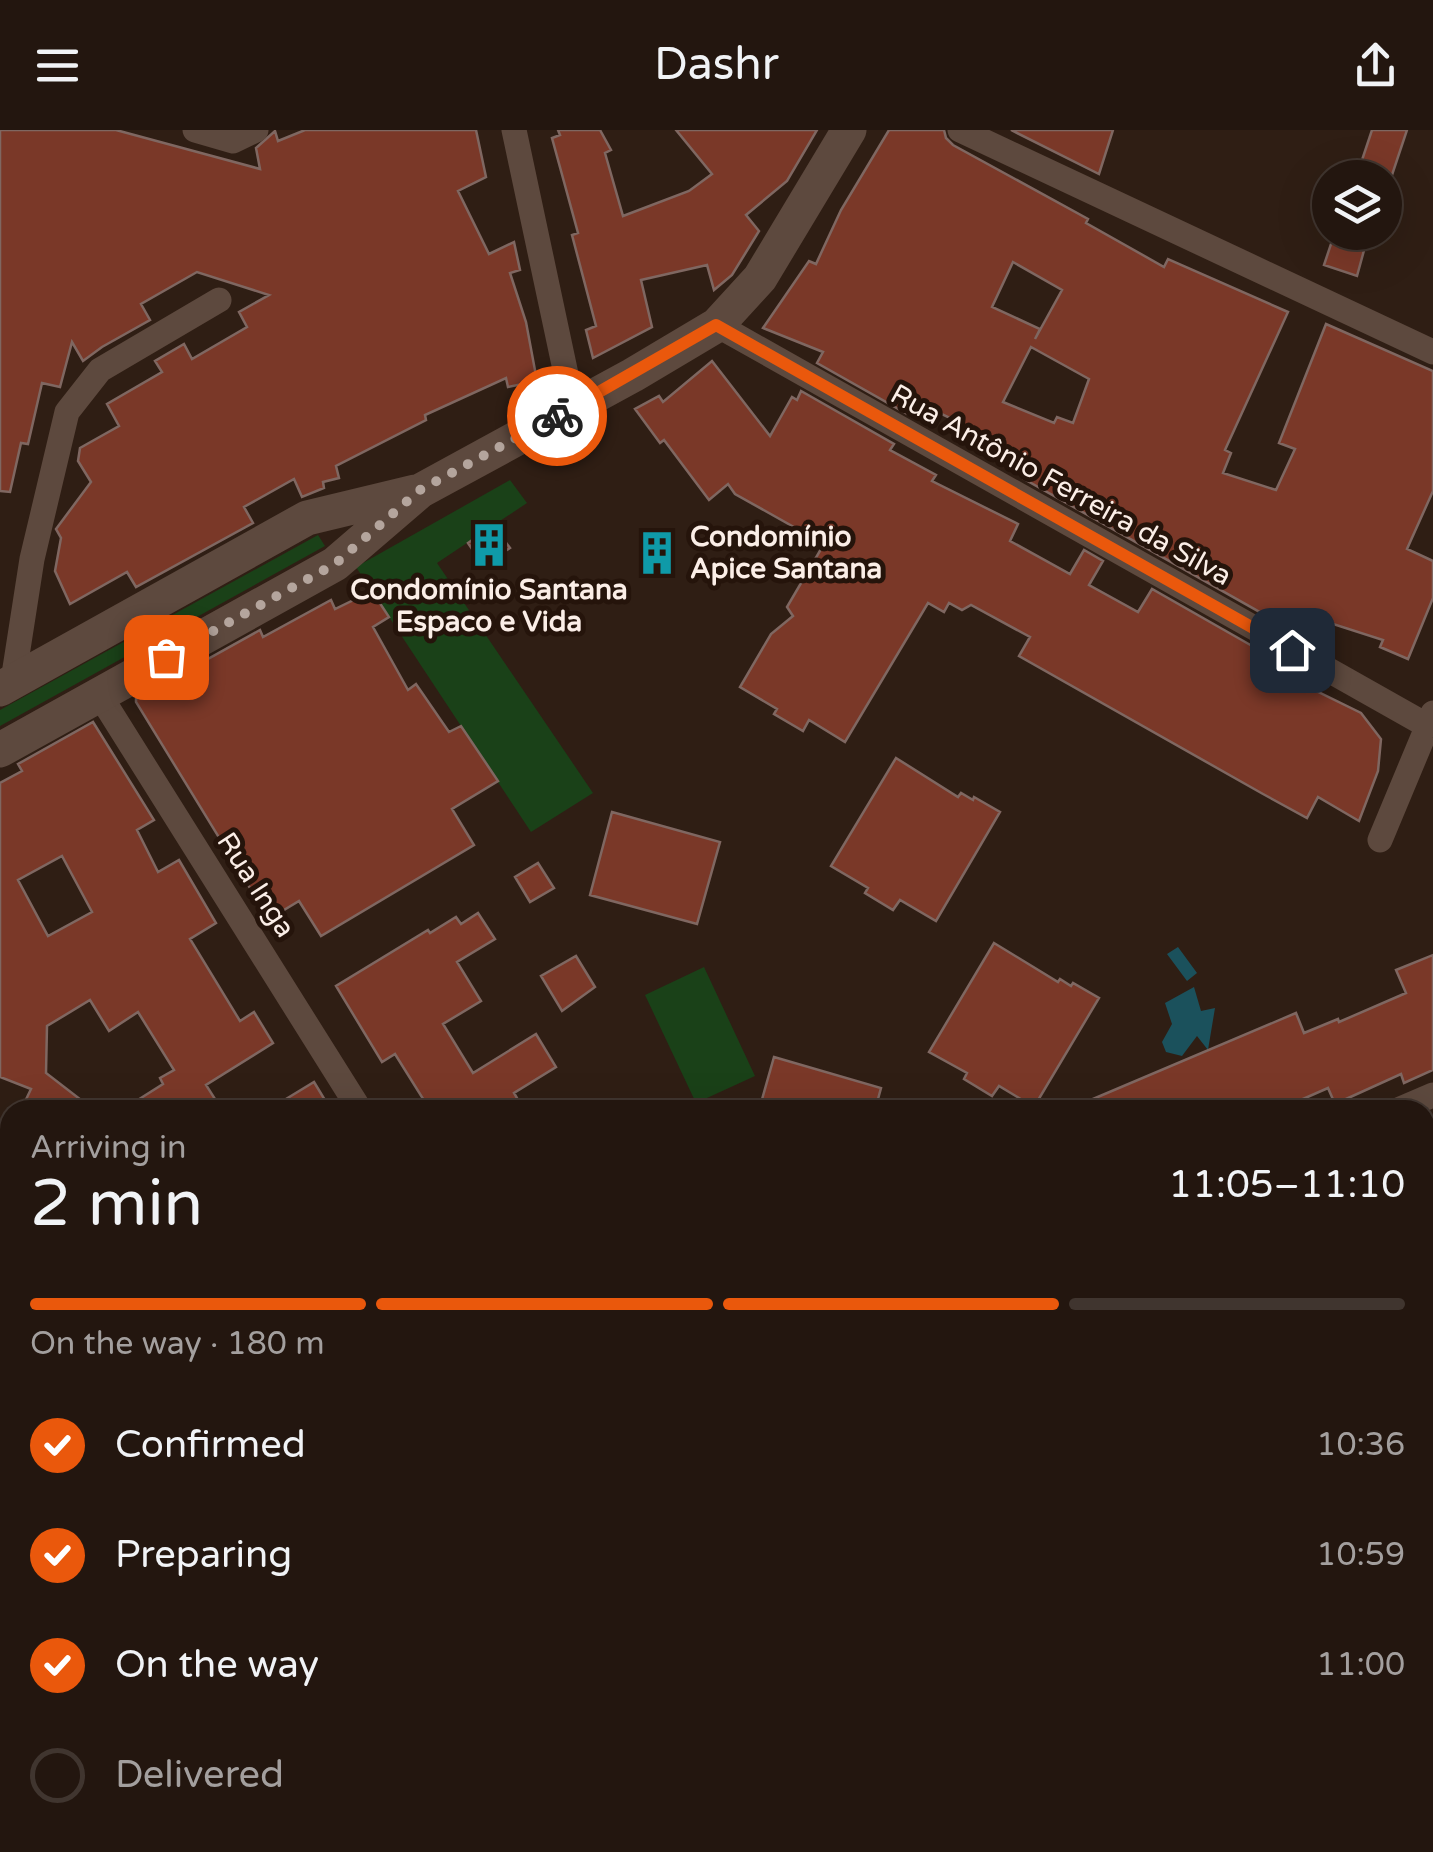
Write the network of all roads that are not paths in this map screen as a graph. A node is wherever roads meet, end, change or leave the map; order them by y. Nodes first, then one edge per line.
1 (195, 130) edge
2 (514, 130) edge
3 (849, 130) edge
4 (960, 130) edge
5 (244, 136) edge
6 (219, 300) dead end
7 (716, 325) junction
8 (1433, 352) edge
9 (573, 407) junction
10 (420, 490) junction
11 (7, 685) edge
12 (98, 694) junction
13 (1430, 720) edge
14 (0, 750) edge
15 (1380, 840) dead end
16 (354, 1100) edge

1 - 5 street
2 - 9 street
3 - 7 street
4 - 8 street
6 - 11 street
7 - 9 street
7 - 13 street, Rua Antônio Ferreira da Silva
9 - 10 street
10 - 11 street
10 - 12 street
12 - 14 street
12 - 16 street, Rua Inga
13 - 15 street, Rua Antônio Ferreira da Silva

